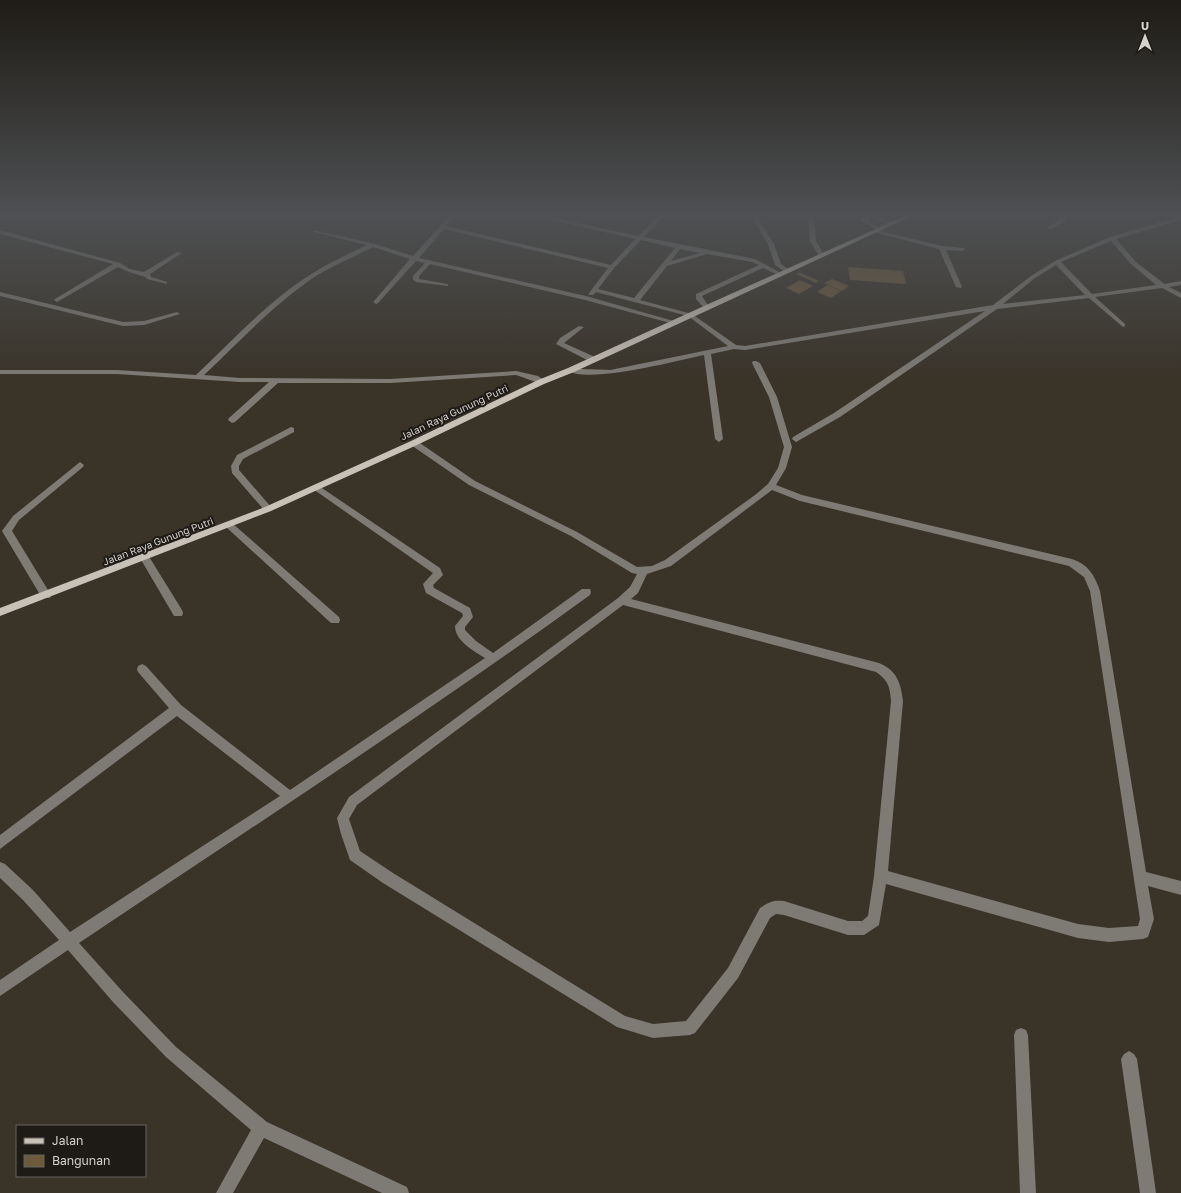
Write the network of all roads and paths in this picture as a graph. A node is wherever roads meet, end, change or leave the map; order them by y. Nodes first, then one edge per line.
1 (107, 271) edge
2 (130, 271) edge
3 (151, 271) edge
4 (322, 271) edge
5 (405, 271) edge
6 (421, 271) edge
7 (463, 271) edge
8 (609, 271) edge
9 (659, 271) edge
10 (752, 271) edge
11 (759, 271) edge
12 (779, 271) edge
13 (787, 271) edge
14 (952, 271) edge
15 (1043, 271) edge
16 (1065, 271) edge
17 (1143, 271) edge
18 (784, 272) junction
19 (144, 275) junction
20 (772, 277) junction
21 (165, 283) dead end
22 (1181, 283) edge
23 (446, 285) dead end
24 (1161, 286) junction
25 (959, 287) dead end
26 (595, 290) junction
27 (0, 294) edge
28 (1090, 296) junction
29 (1181, 296) edge
30 (586, 298) junction
31 (57, 300) dead end
32 (635, 301) junction
33 (376, 302) dead end
34 (706, 307) junction
35 (995, 307) junction
36 (177, 314) dead end
37 (690, 315) junction
38 (674, 322) junction
39 (1123, 325) dead end
40 (581, 327) dead end
41 (734, 347) junction
42 (707, 353) junction
43 (592, 359) junction
44 (756, 363) dead end
45 (571, 370) junction
46 (0, 372) edge
47 (198, 377) junction
48 (275, 381) junction
49 (541, 382) junction
50 (232, 420) dead end
51 (291, 430) dead end
52 (719, 439) dead end
53 (796, 439) dead end
54 (414, 444) junction
55 (80, 465) dead end
56 (771, 486) junction
57 (316, 487) junction
58 (268, 509) junction
59 (229, 525) junction
60 (145, 558) junction
61 (643, 572) junction
62 (586, 592) dead end
63 (46, 595) junction
64 (622, 601) junction
65 (0, 612) edge
66 (178, 613) dead end
67 (335, 620) dead end
68 (494, 659) junction
69 (142, 669) dead end
70 (177, 709) junction
71 (290, 797) junction
72 (0, 843) edge
73 (0, 869) edge
74 (881, 876) junction
75 (1140, 877) junction
76 (1181, 888) edge
77 (68, 940) junction
78 (0, 988) edge
79 (1021, 1035) dead end
80 (1129, 1059) dead end
81 (261, 1128) junction
82 (224, 1193) edge
83 (401, 1193) edge
84 (1028, 1193) edge
85 (1148, 1193) edge

1 - 31 street
2 - 19 street
3 - 19 street
4 - 47 street
5 - 33 street
6 - 23 street
7 - 30 street
8 - 26 street
9 - 32 street
10 - 34 street
11 - 20 street
12 - 18 street
13 - 18 main road, Jalan Raya Gunung Putri
14 - 25 street
15 - 35 street
16 - 28 street
17 - 24 street
18 - 20 main road, Jalan Raya Gunung Putri
19 - 21 street
20 - 34 main road, Jalan Raya Gunung Putri
22 - 24 street
24 - 28 street
24 - 29 street
26 - 30 street
26 - 32 street
27 - 36 street
28 - 35 street
28 - 39 street
30 - 38 street
32 - 37 street
34 - 37 main road, Jalan Raya Gunung Putri
35 - 41 street
35 - 53 street
37 - 38 main road, Jalan Raya Gunung Putri
37 - 41 street
38 - 43 main road, Jalan Raya Gunung Putri
40 - 43 street
41 - 42 street
42 - 45 street
42 - 52 street
43 - 45 main road, Jalan Raya Gunung Putri
44 - 56 street
45 - 49 main road, Jalan Raya Gunung Putri
46 - 47 street
47 - 48 street
48 - 49 street
48 - 50 street
49 - 54 main road, Jalan Raya Gunung Putri
51 - 58 street
54 - 57 main road, Jalan Raya Gunung Putri
54 - 61 street
55 - 63 street
56 - 61 street
56 - 75 street
57 - 58 main road, Jalan Raya Gunung Putri
57 - 68 street
58 - 59 main road, Jalan Raya Gunung Putri
59 - 60 main road, Jalan Raya Gunung Putri
59 - 67 street
60 - 63 main road, Jalan Raya Gunung Putri
60 - 66 street
61 - 64 street
62 - 68 street
63 - 65 main road, Jalan Raya Gunung Putri
64 - 74 street
64 - 74 street
68 - 71 street
69 - 70 street
70 - 71 street
70 - 72 street
71 - 77 street
73 - 77 street
74 - 75 street
75 - 76 street
77 - 78 street
77 - 81 street
79 - 84 street
80 - 85 street
81 - 82 street
81 - 83 street

